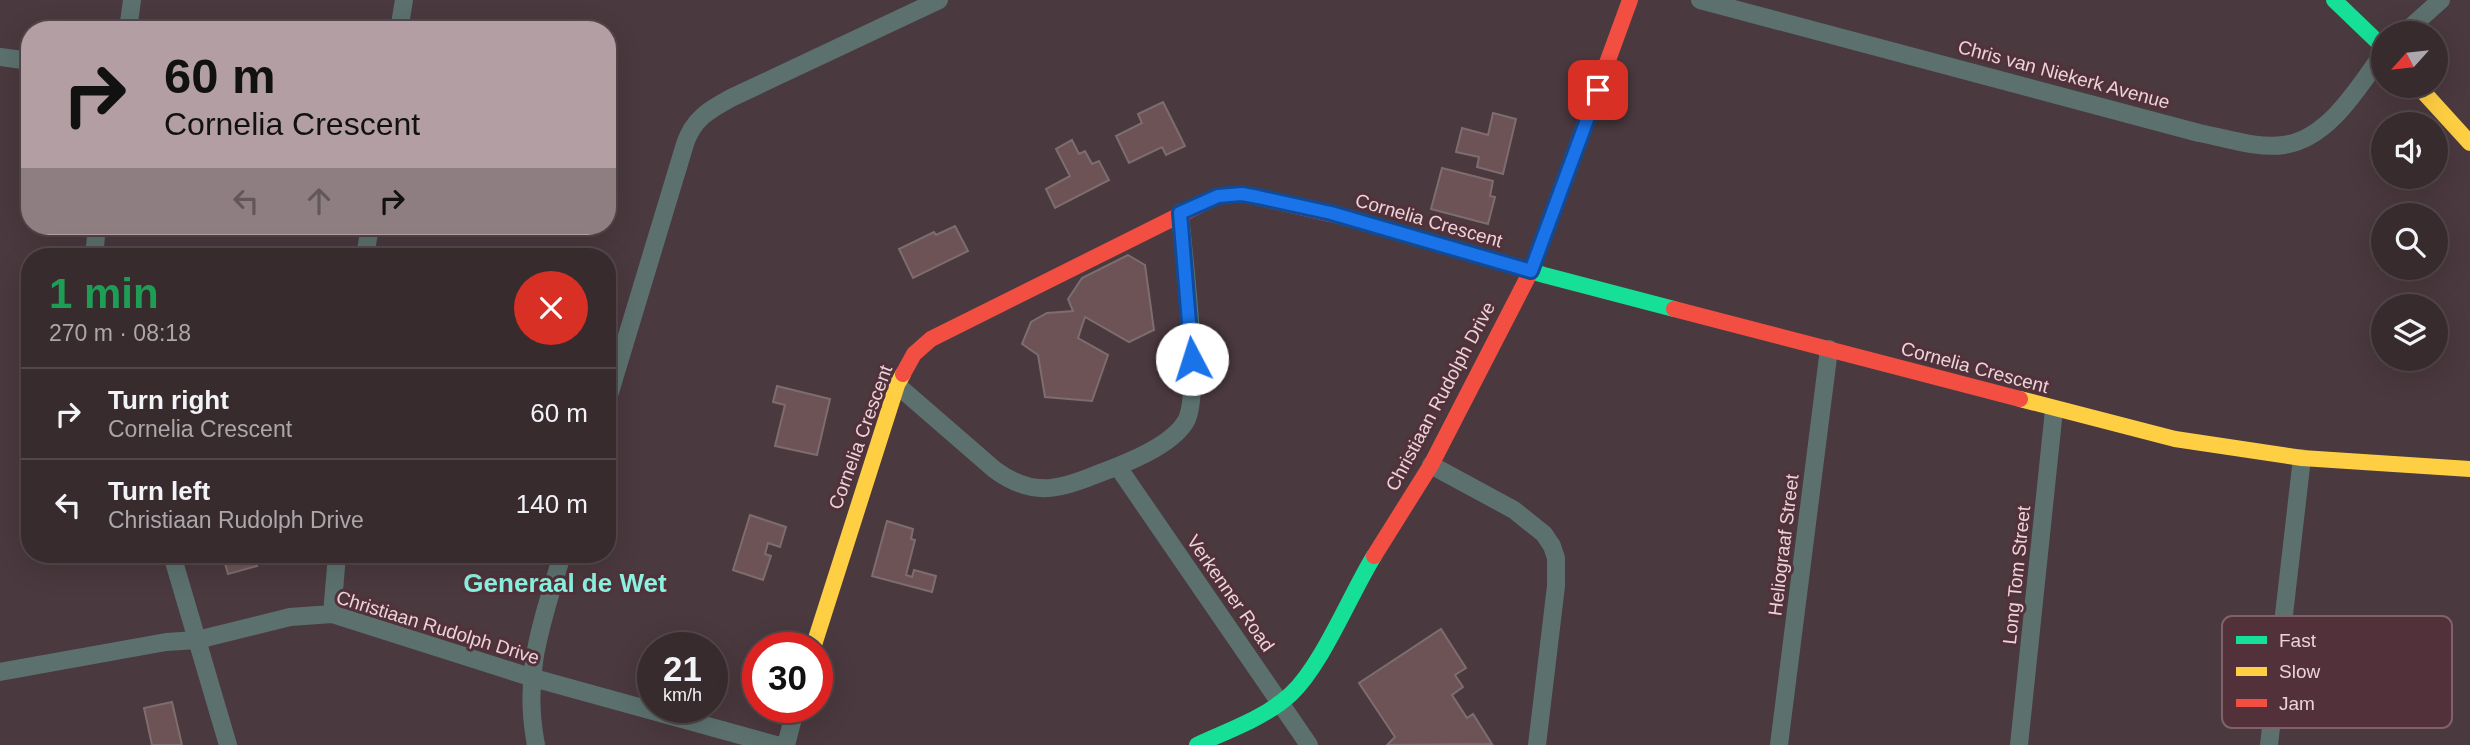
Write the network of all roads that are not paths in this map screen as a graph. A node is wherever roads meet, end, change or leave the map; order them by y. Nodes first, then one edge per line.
1 (132, 0) edge
2 (404, 0) edge
3 (939, 0) edge
4 (1630, 0) edge
5 (1700, 0) edge
6 (2334, 0) edge
7 (2441, 0) edge
8 (129, 21) edge
9 (400, 21) edge
10 (2417, 21) edge
11 (2371, 37) edge
12 (0, 57) edge
13 (21, 60) edge
14 (2371, 69) edge
15 (2429, 98) edge
16 (2470, 143) edge
17 (1180, 213) junction
18 (1531, 271) junction
19 (1829, 349) junction
20 (616, 372) edge
21 (897, 385) junction
22 (2054, 410) junction
23 (2302, 458) junction
24 (1431, 465) junction
25 (1118, 467) junction
26 (2470, 469) edge
27 (174, 563) edge
28 (336, 563) edge
29 (560, 563) edge
30 (332, 614) junction
31 (2284, 616) edge
32 (818, 632) edge
33 (197, 640) junction
34 (0, 672) edge
35 (530, 677) junction
36 (1281, 704) junction
37 (792, 723) edge
38 (228, 745) edge
39 (536, 745) edge
40 (776, 745) edge
41 (786, 745) edge
42 (1197, 745) edge
43 (1309, 745) edge
44 (1537, 745) edge
45 (1779, 745) edge
46 (2019, 745) edge

1 - 8 street
2 - 9 street
3 - 20 street
4 - 18 street, Christiaan Rudolph Drive
5 - 14 street, Chris van Niekerk Avenue
6 - 11 street
7 - 10 street
12 - 13 street
15 - 16 street
17 - 18 street, Cornelia Crescent
17 - 21 street, Cornelia Crescent
17 - 25 street
18 - 19 street, Cornelia Crescent
18 - 24 street, Christiaan Rudolph Drive
19 - 22 street, Cornelia Crescent
19 - 45 street, Heliograaf Street
21 - 25 street
21 - 32 street, Cornelia Crescent
22 - 23 street, Cornelia Crescent
22 - 46 street, Long Tom Street
23 - 26 street, Cornelia Crescent
23 - 31 street
24 - 36 street, Christiaan Rudolph Drive
24 - 44 street
25 - 36 street, Verkenner Road
27 - 33 street
28 - 30 street
29 - 35 street
30 - 33 street, Christiaan Rudolph Drive
30 - 35 street, Christiaan Rudolph Drive
33 - 34 street, Christiaan Rudolph Drive
33 - 38 street
35 - 39 street
35 - 40 street, Christiaan Rudolph Drive
36 - 42 street, Christiaan Rudolph Drive
36 - 43 street, Verkenner Road
37 - 41 street

